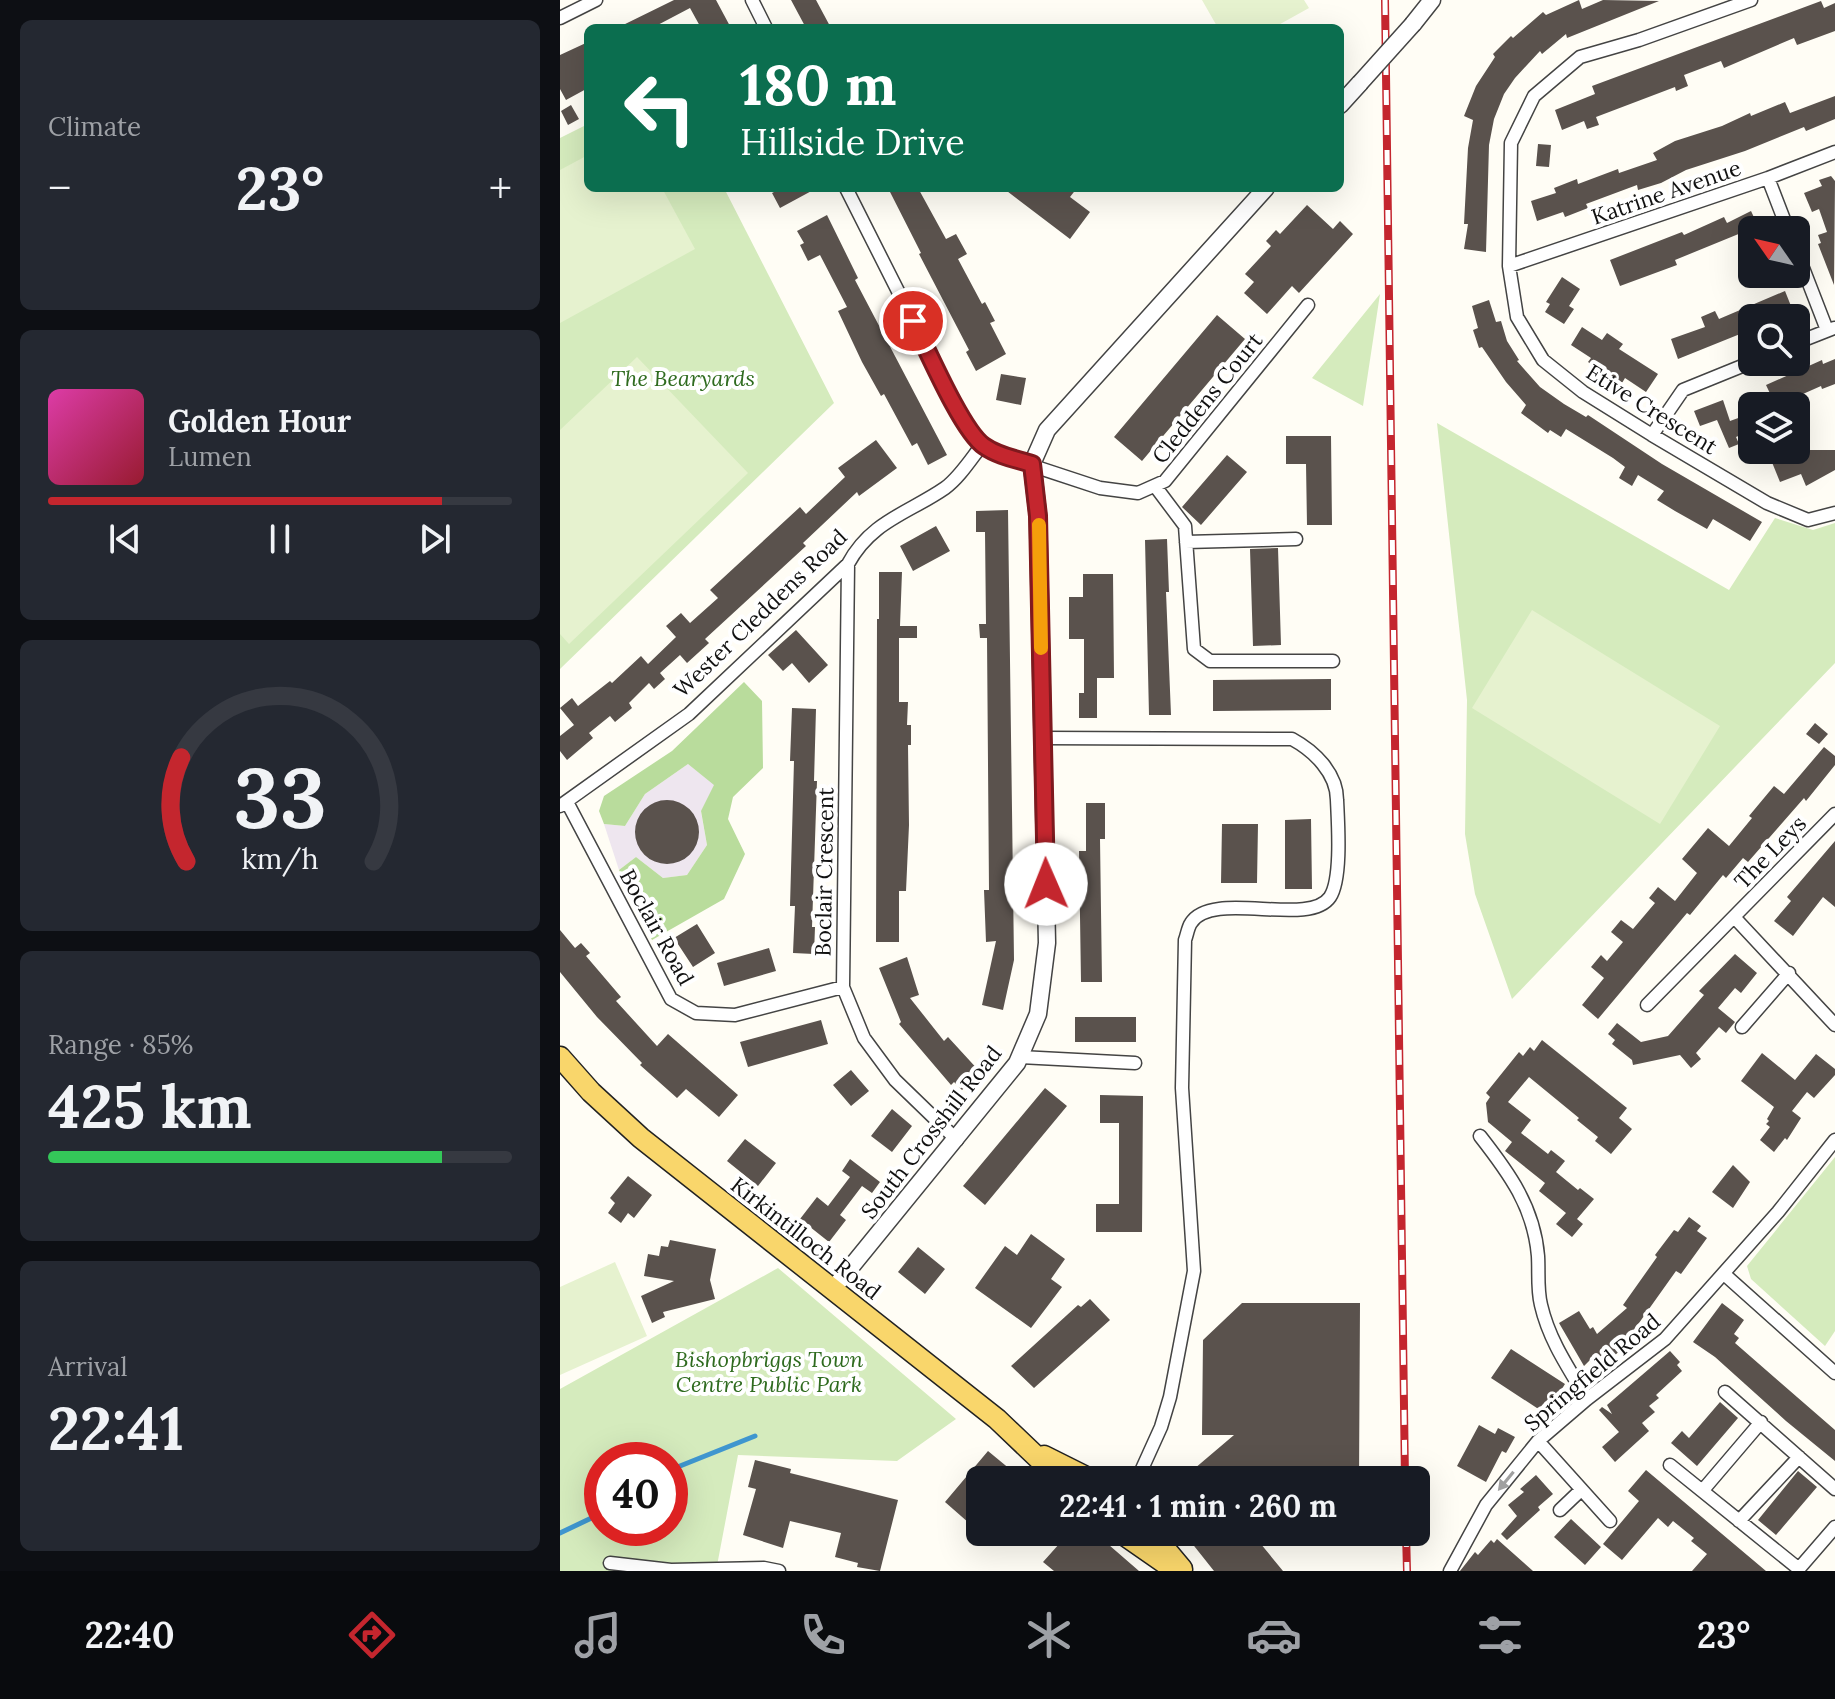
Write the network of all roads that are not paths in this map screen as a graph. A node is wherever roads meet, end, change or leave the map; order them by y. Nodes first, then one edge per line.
1 (596, 0) edge
2 (752, 0) edge
3 (1432, 0) edge
4 (1751, 0) edge
5 (560, 18) edge
6 (764, 24) edge
7 (1344, 101) edge
8 (1835, 152) edge
9 (1768, 178) junction
10 (848, 192) edge
11 (1262, 192) edge
12 (1783, 216) edge
13 (1509, 266) junction
14 (1810, 282) edge
15 (1308, 305) dead end
16 (1831, 329) edge
17 (1810, 337) edge
18 (1738, 368) edge
19 (1652, 435) junction
20 (982, 445) junction
21 (1032, 464) junction
22 (1155, 486) junction
23 (1835, 513) edge
24 (1296, 539) dead end
25 (1186, 542) junction
26 (848, 564) junction
27 (1333, 661) dead end
28 (1043, 738) junction
29 (564, 804) edge
30 (1835, 814) edge
31 (1734, 917) junction
32 (1789, 973) junction
33 (843, 987) junction
34 (1647, 1005) dead end
35 (1835, 1025) edge
36 (1742, 1027) dead end
37 (560, 1057) edge
38 (1020, 1057) junction
39 (1135, 1063) dead end
40 (1480, 1136) dead end
41 (957, 1140) junction
42 (1835, 1140) edge
43 (1724, 1274) junction
44 (833, 1289) junction
45 (1835, 1373) edge
46 (1725, 1392) dead end
47 (1587, 1399) junction
48 (1761, 1422) junction
49 (1538, 1441) junction
50 (1030, 1449) junction
51 (1799, 1457) junction
52 (1670, 1465) dead end
53 (1047, 1466) edge
54 (1064, 1466) edge
55 (1143, 1466) edge
56 (1835, 1489) edge
57 (1581, 1490) junction
58 (1703, 1490) junction
59 (1560, 1510) dead end
60 (1610, 1521) dead end
61 (1739, 1521) junction
62 (1835, 1527) edge
63 (1138, 1546) edge
64 (1164, 1546) edge
65 (610, 1563) dead end
66 (1798, 1570) edge
67 (779, 1571) edge
68 (1176, 1571) edge
69 (1183, 1571) edge
70 (1450, 1571) edge

1 - 5 street
2 - 6 street
3 - 7 street, bridge
4 - 13 street, Etive Crescent
8 - 9 street, Katrine Avenue
9 - 12 street
9 - 13 street, Katrine Avenue
10 - 20 street
11 - 21 street
13 - 19 street, Etive Crescent
14 - 16 street
15 - 22 street, Cleddens Court
16 - 17 street
18 - 19 street
19 - 23 street, Etive Crescent
20 - 21 street, Cleddens Court
20 - 26 street, Wester Cleddens Road
21 - 22 street, Cleddens Court
21 - 28 street, South Crosshill Road
22 - 25 street
24 - 25 street
25 - 27 street
26 - 29 street, Wester Cleddens Road
26 - 33 street, Boclair Crescent
28 - 38 street, South Crosshill Road
28 - 55 street
29 - 33 street, Boclair Road
30 - 31 street, The Leys
31 - 32 street, The Leys
31 - 34 street, The Leys
32 - 35 street, The Leys
32 - 36 street
33 - 41 street, Boclair Crescent
37 - 44 main road, Kirkintilloch Road
38 - 39 street
38 - 41 street, South Crosshill Road
40 - 47 street
41 - 44 street, South Crosshill Road
42 - 43 street, Springfield Road
43 - 45 street
43 - 47 street, Springfield Road
44 - 50 main road, Kirkintilloch Road
46 - 48 street
47 - 49 street, Springfield Road
48 - 51 street
48 - 58 street
49 - 57 street
49 -> 70 street, Springfield Road
50 - 53 main road, Kirkintilloch Road
50 - 54 main road, Kirkintilloch Road
51 - 56 street
51 - 61 street
52 - 58 street
57 - 59 street
57 - 60 street
58 - 61 street
61 - 66 street
62 - 66 street
63 - 68 main road
64 - 69 main road
65 - 67 street

